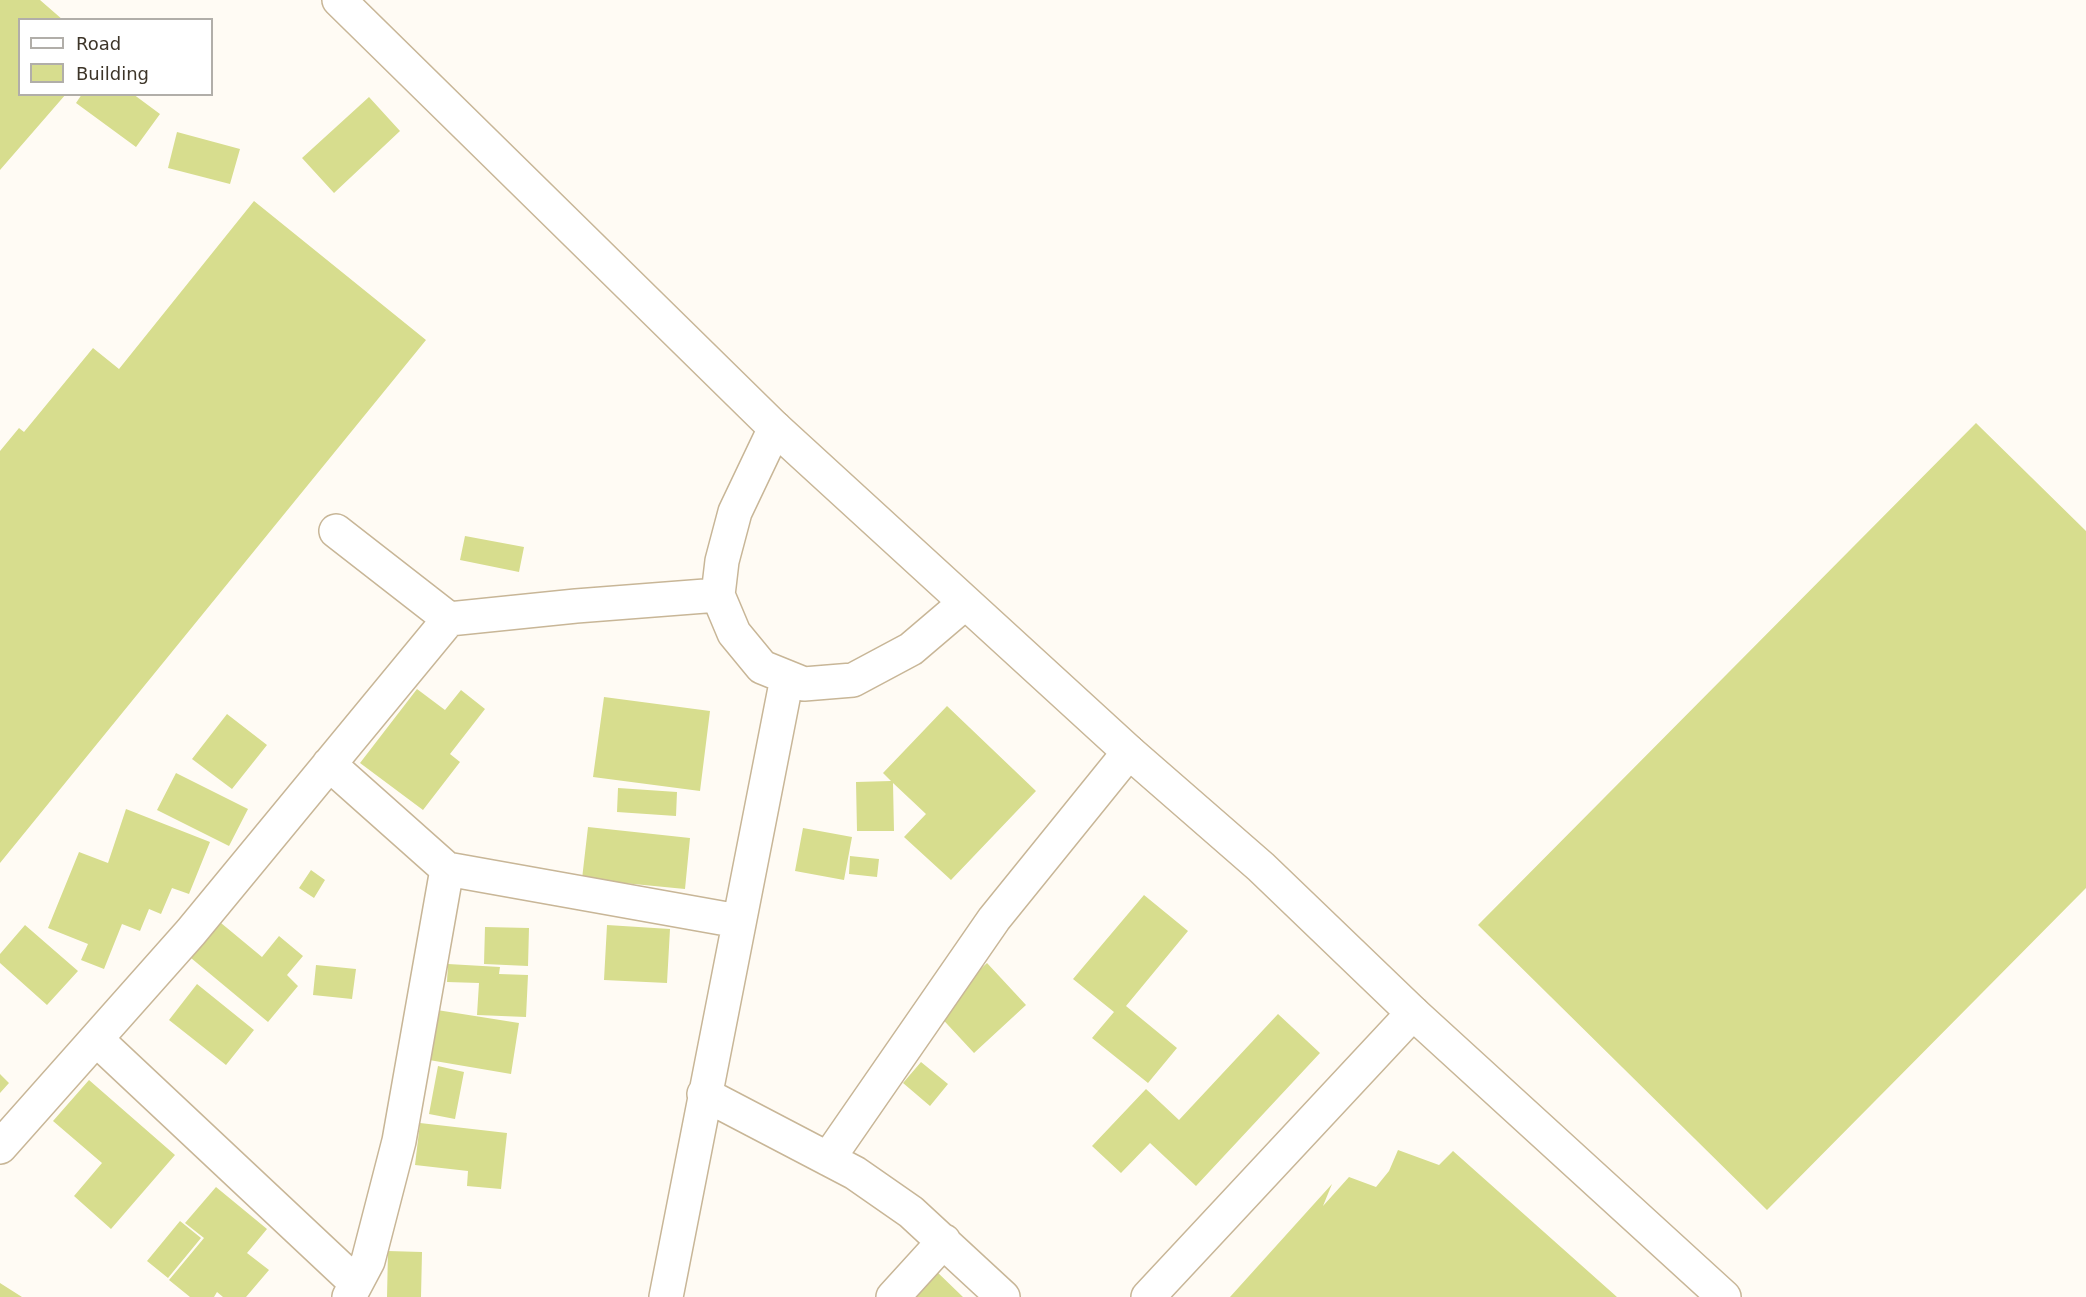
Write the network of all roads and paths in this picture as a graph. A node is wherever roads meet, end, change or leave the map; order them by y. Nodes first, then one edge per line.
1 (339, 0) edge
2 (775, 428) junction
3 (336, 531) dead end
4 (718, 595) junction
5 (965, 603) junction
6 (449, 619) junction
7 (787, 678) junction
8 (1129, 753) junction
9 (329, 764) junction
10 (447, 869) junction
11 (738, 921) junction
12 (1413, 1013) junction
13 (96, 1039) junction
14 (704, 1094) junction
15 (0, 1147) edge
16 (828, 1159) junction
17 (944, 1241) junction
18 (353, 1290) edge
19 (666, 1297) edge
20 (893, 1297) edge
21 (1003, 1297) edge
22 (1148, 1297) edge
23 (1724, 1297) edge

1 - 2 street
2 - 4 street
2 - 5 street
3 - 6 street
4 - 6 street
4 - 7 street
5 - 7 street
5 - 8 street
6 - 9 street
7 - 11 street
8 - 12 street
8 - 16 street
9 - 10 street
9 - 13 street
10 - 11 street
10 - 18 street
11 - 14 street
12 - 22 street
12 - 23 street
13 - 15 street
13 - 18 street
14 - 16 street
14 - 19 street
16 - 17 street
17 - 20 street
17 - 21 street

